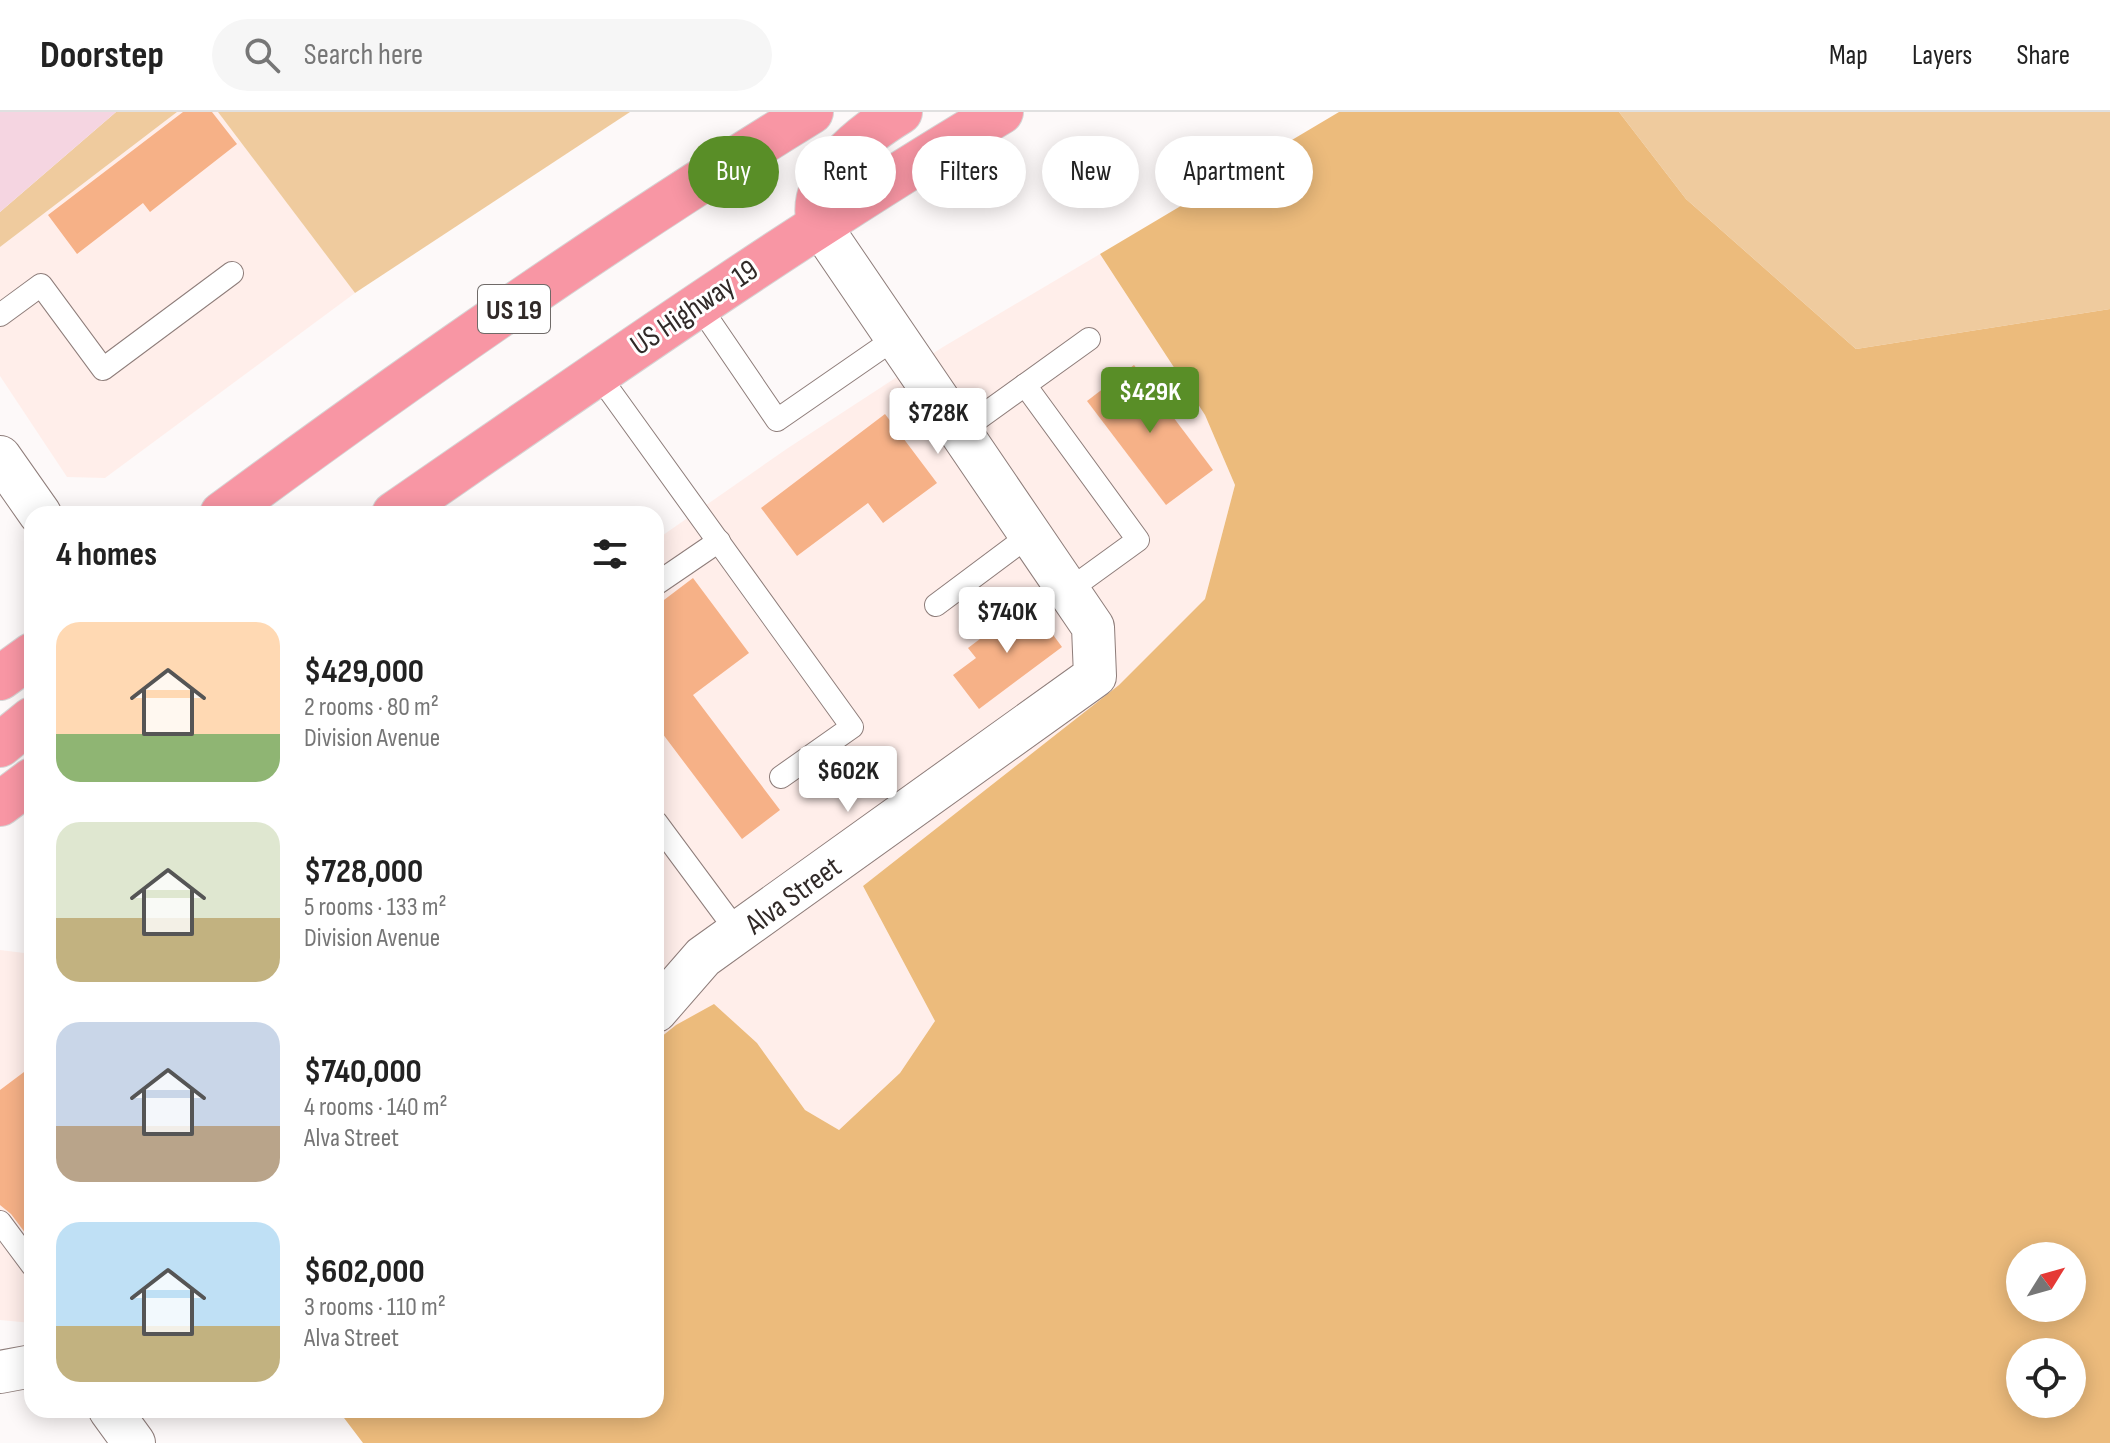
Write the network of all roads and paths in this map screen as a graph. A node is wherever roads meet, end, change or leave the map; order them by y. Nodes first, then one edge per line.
1 (811, 112) edge
2 (900, 112) edge
3 (1001, 112) edge
4 (819, 224) junction
5 (232, 273) dead end
6 (698, 304) junction
7 (0, 315) edge
8 (897, 337) junction
9 (1089, 339) dead end
10 (597, 373) junction
11 (1025, 385) junction
12 (961, 431) junction
13 (0, 457) edge
14 (34, 506) edge
15 (233, 506) edge
16 (417, 506) edge
17 (1031, 534) junction
18 (719, 541) junction
19 (664, 579) edge
20 (1069, 590) junction
21 (936, 605) dead end
22 (24, 661) edge
23 (0, 678) edge
24 (24, 726) edge
25 (0, 745) edge
26 (781, 777) dead end
27 (24, 786) edge
28 (0, 804) edge
29 (664, 833) edge
30 (739, 934) junction
31 (664, 1002) edge
32 (0, 1222) edge
33 (24, 1254) edge
34 (24, 1368) edge
35 (0, 1372) edge
36 (116, 1418) edge
37 (134, 1443) edge

1 - 15 highway, US 19
2 - 4 highway
3 - 4 highway, US Highway 19
4 - 6 highway, US Highway 19
4 - 8 street
5 - 7 lane
6 - 8 lane
6 - 10 highway, US Highway 19
8 - 12 street
9 - 11 lane
10 - 16 highway, US Highway 19
10 - 18 lane
11 - 12 lane
11 - 20 lane
12 - 17 street
13 - 14 street
17 - 20 street
17 - 21 lane
18 - 19 lane
18 - 26 lane
20 - 30 street, Alva Street
22 - 23 highway
24 - 25 highway
27 - 28 highway
29 - 30 lane
30 - 31 street, Alva Street
32 - 33 lane
34 - 35 street
36 - 37 street

